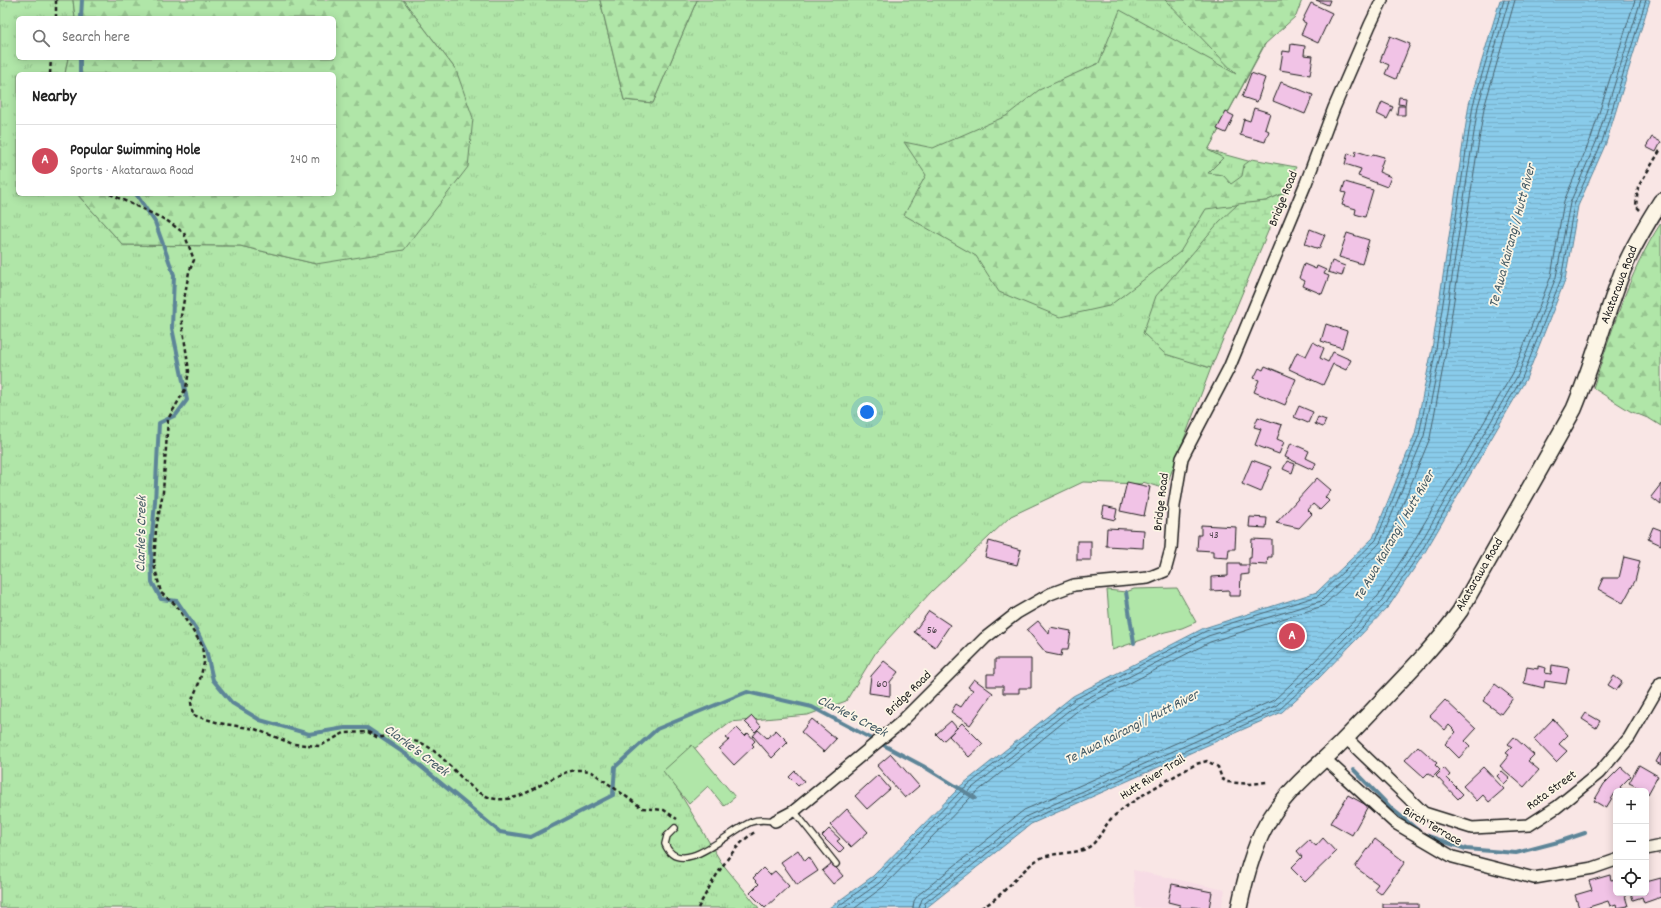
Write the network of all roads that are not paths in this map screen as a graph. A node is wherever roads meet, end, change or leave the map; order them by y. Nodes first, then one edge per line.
1 (1382, 0) edge
2 (1661, 201) edge
3 (1661, 683) edge
4 (1346, 738) junction
5 (1325, 759) junction
6 (794, 811) junction
7 (775, 821) joint
8 (675, 828) dead end
9 (1661, 846) edge
10 (1649, 848) edge
11 (1613, 861) edge
12 (836, 864) dead end
13 (1239, 908) edge

1 - 6 street, Bridge Road
2 - 4 street, Akatarawa Road
3 - 4 street, Rata Street
4 - 5 street, Akatarawa Road
5 - 11 street, Birch Terrace
5 - 13 street, Akatarawa Road
6 - 7 street, Bridge Road
6 - 12 lane
7 - 8 lane
9 - 10 street

